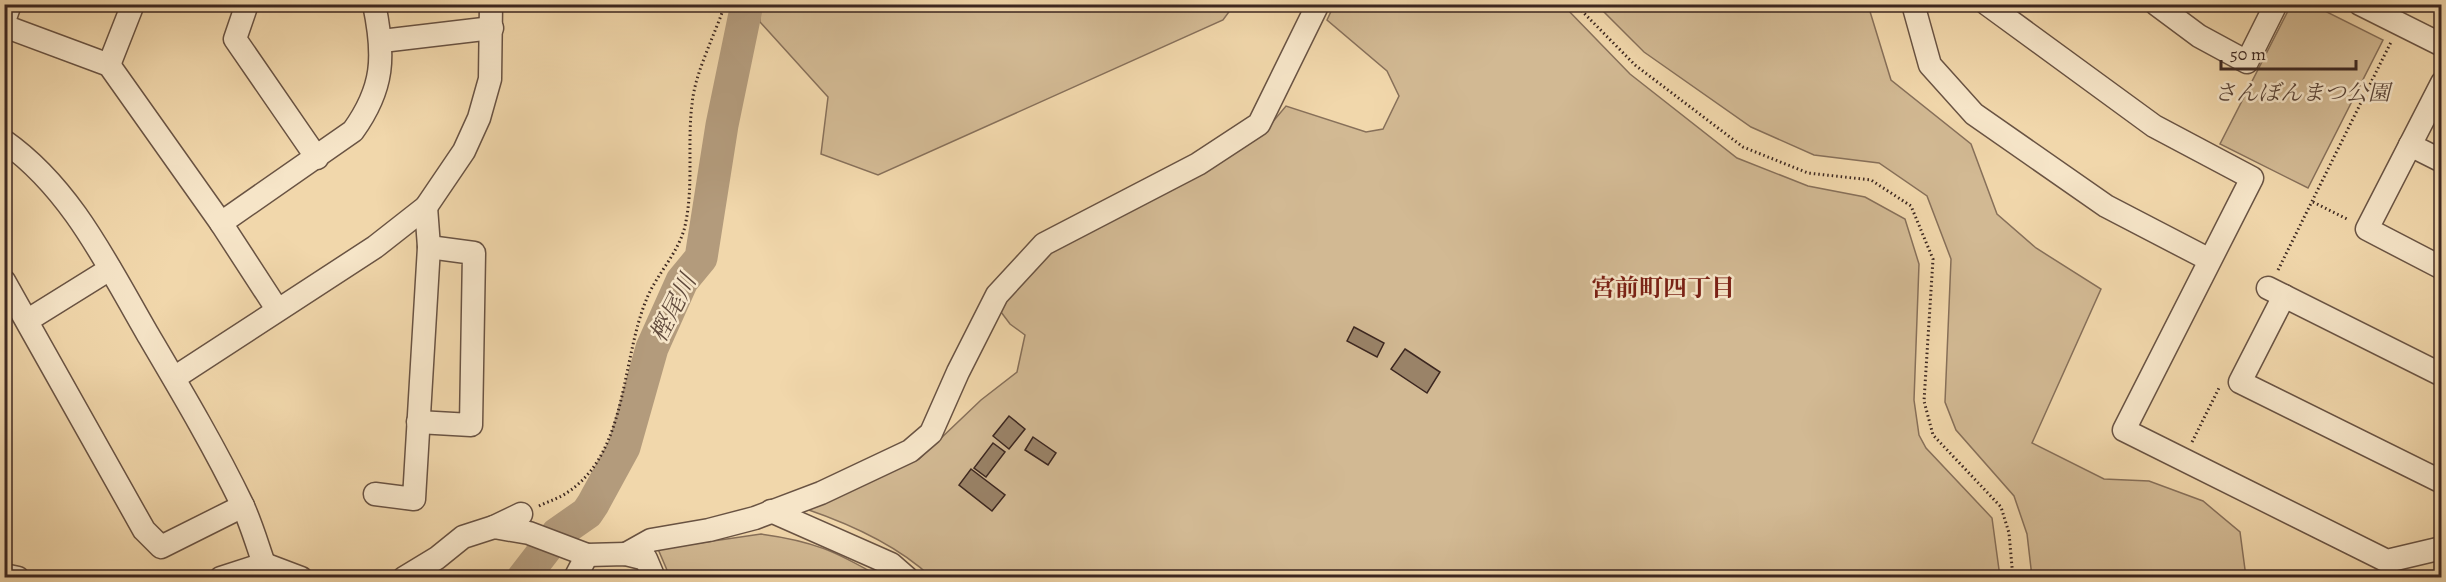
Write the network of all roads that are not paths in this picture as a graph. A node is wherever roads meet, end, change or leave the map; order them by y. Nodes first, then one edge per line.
1 (10, 4) edge
2 (133, 4) edge
3 (247, 4) edge
4 (374, 4) edge
5 (491, 4) edge
6 (1318, 4) edge
7 (1913, 4) edge
8 (1987, 4) edge
9 (2157, 4) edge
10 (2276, 4) edge
11 (2360, 4) edge
12 (4, 21) edge
13 (4, 26) edge
14 (492, 28) junction
15 (382, 41) junction
16 (2442, 45) edge
17 (109, 65) junction
18 (2442, 83) edge
19 (4, 141) edge
20 (2410, 145) junction
21 (317, 158) junction
22 (2442, 161) edge
23 (426, 207) junction
24 (221, 223) junction
25 (429, 247) junction
26 (2208, 259) junction
27 (2442, 268) edge
28 (110, 269) junction
29 (4, 281) edge
30 (277, 309) junction
31 (28, 320) junction
32 (2442, 375) edge
33 (174, 378) junction
34 (418, 422) junction
35 (2442, 482) edge
36 (375, 494) dead end
37 (243, 506) junction
38 (771, 511) junction
39 (521, 514) road end
40 (494, 527) junction
41 (2442, 548) edge
42 (626, 554) junction
43 (587, 555) junction
44 (264, 564) junction
45 (4, 575) edge
46 (18, 578) edge
47 (221, 578) edge
48 (301, 578) edge
49 (405, 578) edge
50 (575, 578) edge
51 (654, 578) edge
52 (906, 578) edge

1 - 12 street
2 - 17 street
3 - 21 street
4 - 15 street
5 - 14 street
6 - 38 street
7 - 26 street
8 - 26 street
9 - 10 street
11 - 16 street
13 - 17 street
14 - 15 street
14 - 23 street
15 - 21 street
17 - 24 street
18 - 20 street
19 - 28 street
20 - 22 street
20 - 27 street
21 - 24 street
23 - 25 street
23 - 30 street
24 - 30 street
25 - 34 street
25 - 34 street
26 - 41 street
28 - 31 street
28 - 33 street
29 - 31 street
30 - 33 street
31 - 37 street
32 - 35 street
33 - 37 street
34 - 36 street
37 - 44 street
38 - 42 street
38 - 52 street
39 - 40 street
40 - 43 street
40 - 49 street
42 - 43 street
42 - 51 street
43 - 50 street
44 - 47 street
44 - 48 street
45 - 46 street

